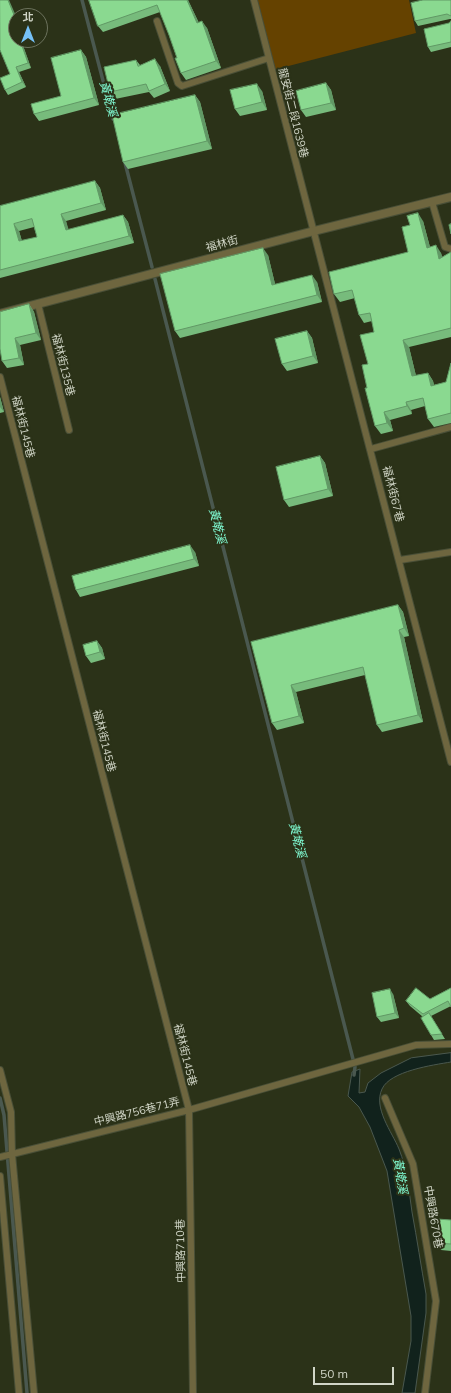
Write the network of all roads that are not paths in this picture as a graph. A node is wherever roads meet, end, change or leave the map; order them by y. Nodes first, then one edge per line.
1 (254, 0) edge
2 (157, 21) dead end
3 (269, 58) junction
4 (451, 197) edge
5 (432, 202) junction
6 (314, 231) junction
7 (451, 248) edge
8 (38, 304) junction
9 (0, 314) edge
10 (0, 377) edge
11 (451, 427) edge
12 (69, 430) dead end
13 (371, 449) junction
14 (451, 552) edge
15 (400, 560) junction
16 (451, 762) edge
17 (451, 1044) edge
18 (0, 1070) edge
19 (385, 1098) dead end
20 (189, 1110) junction
21 (12, 1154) junction
22 (0, 1157) edge
23 (0, 1176) edge
24 (19, 1393) edge
25 (34, 1393) edge
26 (193, 1393) edge
27 (425, 1393) edge

1 - 3 lane, 龍安街二段1639巷
2 - 3 lane
3 - 6 lane, 龍安街二段1639巷
4 - 5 street, 福林街
5 - 6 street, 福林街
5 - 7 lane
6 - 8 street, 福林街
6 - 13 lane, 福林街67巷
8 - 9 street, 福林街
8 - 12 lane, 福林街135巷
10 - 20 lane, 福林街145巷
11 - 13 lane
13 - 15 lane, 福林街67巷
14 - 15 lane
15 - 16 lane, 福林街67巷
17 - 20 lane, 中興路756巷71弄
18 - 21 lane
19 - 27 lane, 中興路670巷
20 - 21 lane, 中興路756巷71弄
20 - 26 lane, 中興路710巷
21 - 22 lane, 中興路756巷71弄
21 - 25 lane
23 - 24 lane

